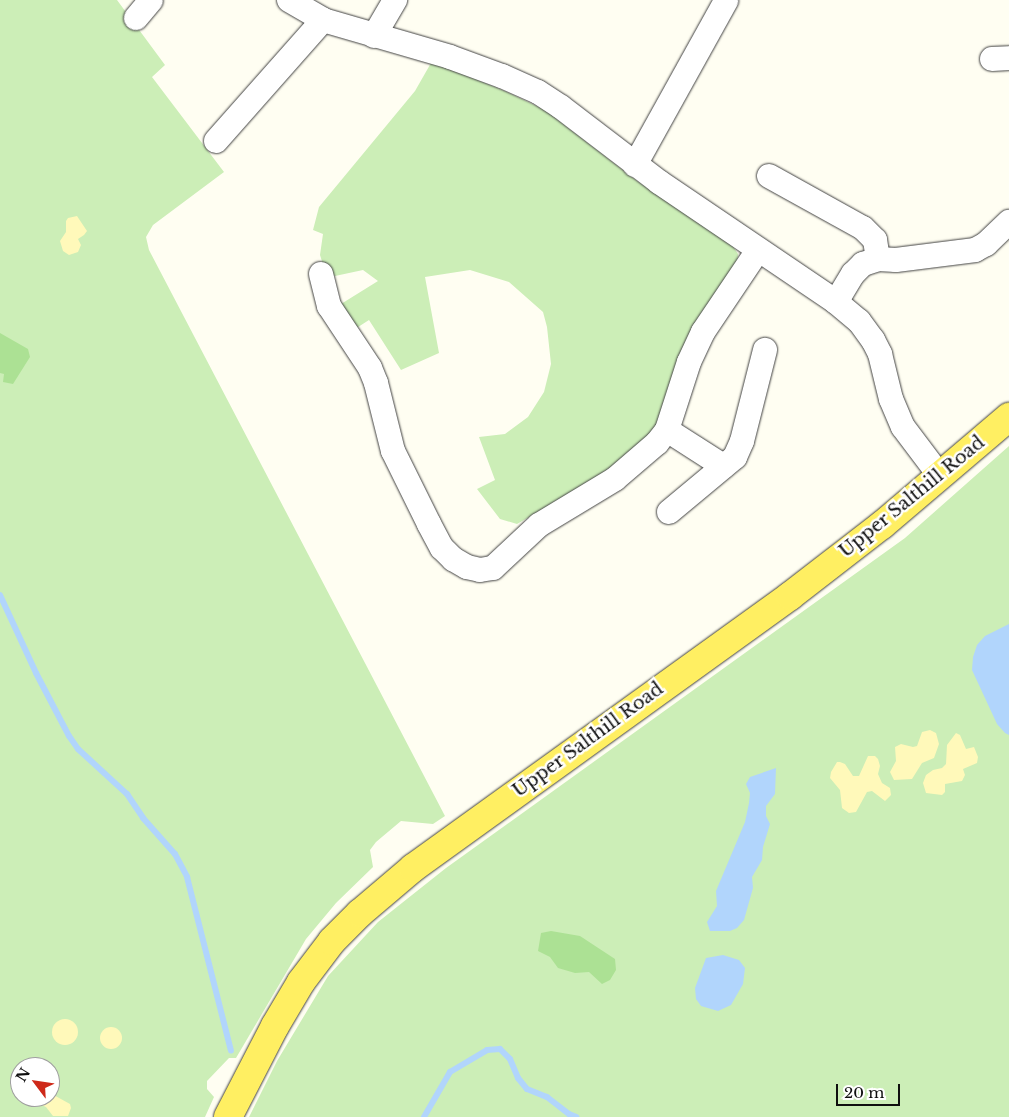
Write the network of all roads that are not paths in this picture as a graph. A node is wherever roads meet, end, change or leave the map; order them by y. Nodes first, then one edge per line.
1 (152, 0) edge
2 (289, 0) edge
3 (395, 0) edge
4 (726, 1) edge
5 (136, 18) dead end
6 (323, 20) junction
7 (374, 36) junction
8 (216, 140) dead end
9 (635, 165) junction
10 (769, 176) dead end
11 (1009, 222) edge
12 (758, 250) junction
13 (878, 259) junction
14 (321, 274) dead end
15 (836, 302) junction
16 (765, 350) dead end
17 (1009, 417) edge
18 (667, 430) junction
19 (723, 466) junction
20 (940, 476) junction
21 (669, 512) dead end
22 (228, 1117) edge

1 - 5 street
2 - 6 street
3 - 7 street
4 - 9 street
6 - 7 street
6 - 8 street
7 - 9 street
9 - 12 street
10 - 13 street
11 - 13 street
12 - 15 street
12 - 18 street
13 - 15 street
14 - 18 street
15 - 20 street
16 - 19 street
17 - 20 main road, Upper Salthill Road
18 - 19 street
19 - 21 street
20 - 22 main road, Upper Salthill Road

